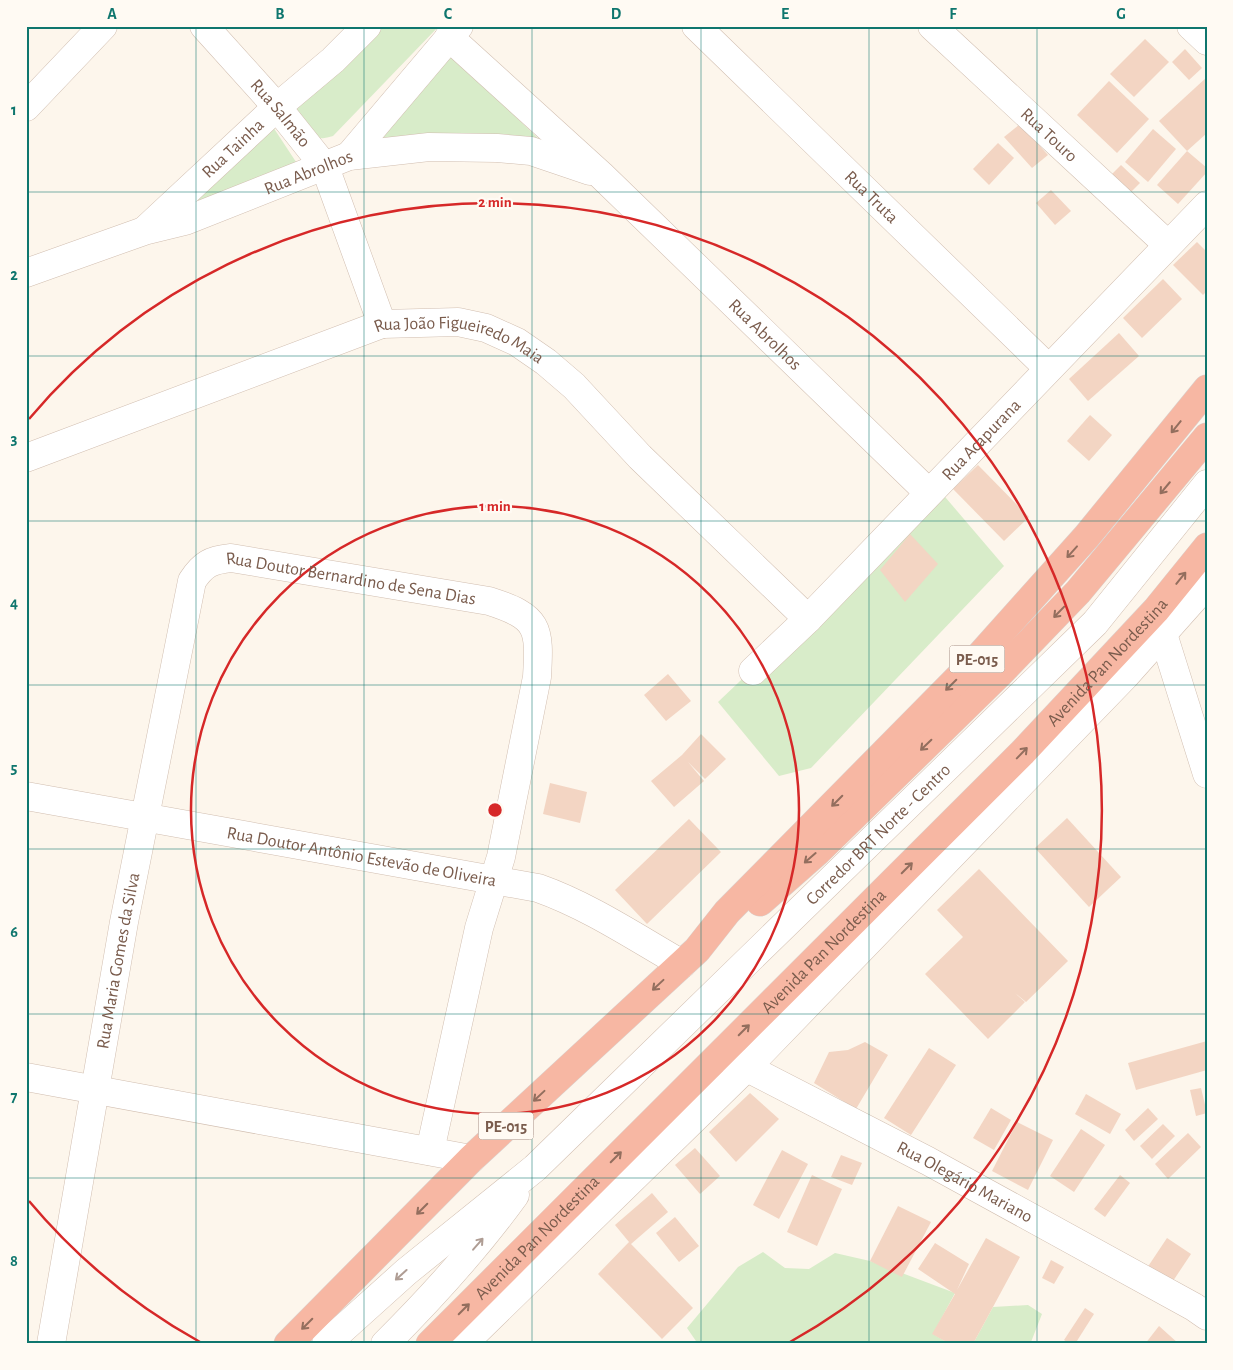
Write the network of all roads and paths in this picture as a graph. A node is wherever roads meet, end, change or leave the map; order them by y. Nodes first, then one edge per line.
1 (103, 26) edge
2 (204, 26) edge
3 (367, 26) edge
4 (696, 26) edge
5 (932, 26) edge
6 (1191, 26) edge
7 (454, 32) edge
8 (1207, 42) edge
9 (277, 106) junction
10 (26, 107) edge
11 (337, 162) junction
12 (601, 175) junction
13 (1207, 205) edge
14 (144, 231) junction
15 (1167, 244) junction
16 (26, 273) edge
17 (382, 324) junction
18 (1048, 368) junction
19 (1207, 390) edge
20 (1207, 437) edge
21 (26, 458) edge
22 (1207, 484) edge
23 (928, 492) junction
24 (1207, 547) edge
25 (192, 581) joint
26 (1207, 584) edge
27 (808, 619) junction
28 (1159, 621) junction
29 (753, 670) dead end
30 (1207, 774) edge
31 (26, 796) edge
32 (146, 818) junction
33 (493, 881) junction
34 (689, 957) junction
35 (720, 1053) junction
36 (746, 1067) junction
37 (26, 1077) edge
38 (96, 1092) junction
39 (430, 1151) junction
40 (471, 1160) junction
41 (535, 1168) junction
42 (1207, 1316) edge
43 (442, 1342) edge
44 (51, 1344) edge
45 (288, 1344) edge
46 (326, 1344) edge
47 (385, 1344) edge
48 (463, 1344) edge

1 - 10 street
2 - 9 street, Rua Salmão
3 - 9 street, Rua Tainha
4 - 18 street, Rua Truta
5 - 15 street, Rua Touro
6 - 8 street
7 - 11 street
7 - 12 street, Rua Abrolhos
9 - 11 street, Rua Salmão
9 - 14 street, Rua Tainha
11 - 12 street, Rua Abrolhos
11 - 14 street, Rua Abrolhos
11 - 17 street, Rua Salmão
12 - 23 street, Rua Abrolhos
13 - 15 street, Rua Acapurana
14 - 16 street, Rua Abrolhos
15 - 18 street, Rua Acapurana
17 - 21 street, Rua João Figueiredo Maia
17 - 27 street, Rua João Figueiredo Maia
18 - 23 street, Rua Acapurana
19 -> 34 highway, PE-015
20 -> 34 highway, PE-015
22 - 41 street, Corredor BRT Norte - Centro
23 - 27 street, Rua Acapurana
28 -> 24 highway, Avenida Pan Nordestina
25 - 32 street, Rua Maria Gomes da Silva
25 - 33 street, Rua Doutor Bernardino de Sena Dias
26 - 28 street
27 - 29 street, Rua Acapurana
28 - 30 street
35 -> 28 highway, Avenida Pan Nordestina
28 - 36 street
31 - 32 street, Rua Doutor Antônio Estevão de Oliveira
32 - 33 street, Rua Doutor Antônio Estevão de Oliveira
32 - 38 street, Rua Maria Gomes da Silva
33 - 34 street, Rua Doutor Antônio Estevão de Oliveira
33 - 39 street
34 -> 40 highway, PE-015
35 - 36 street, Rua Olegário Mariano
43 -> 35 highway, Avenida Pan Nordestina
36 - 42 street, Rua Olegário Mariano
36 - 48 street
37 - 38 street
38 - 39 street
38 - 44 street, Rua Maria Gomes da Silva
39 - 40 street
40 -> 45 highway, PE-015
41 -> 46 street
47 -> 41 street

